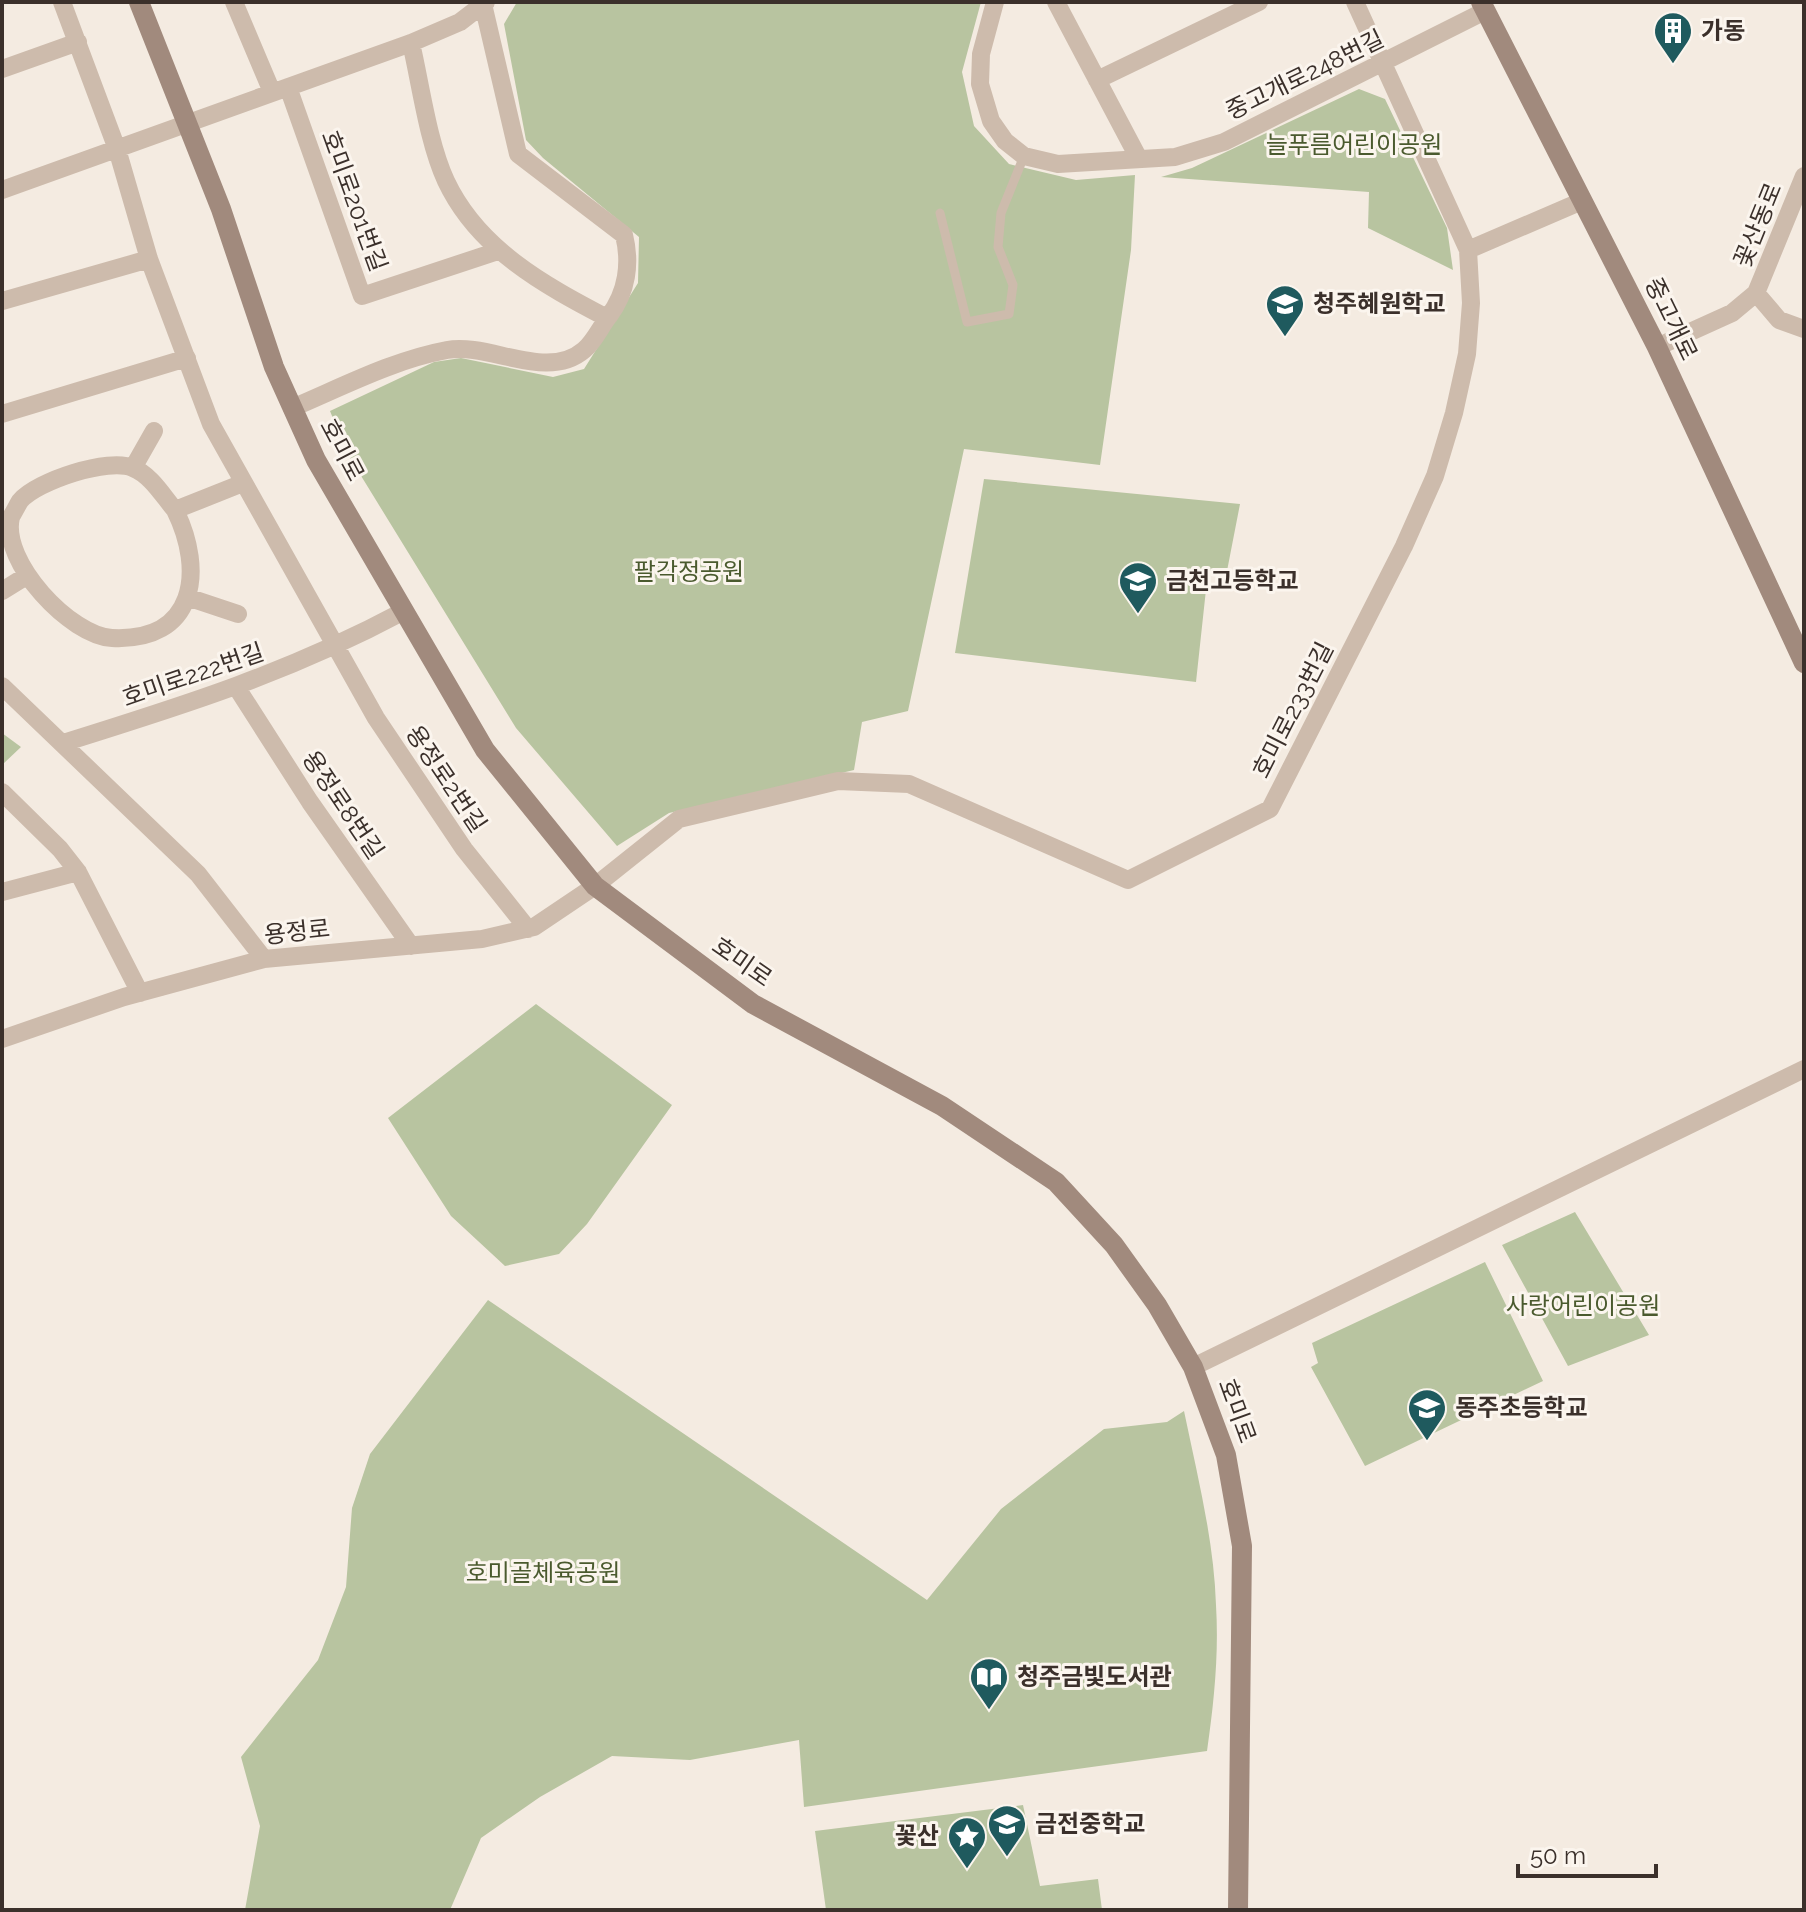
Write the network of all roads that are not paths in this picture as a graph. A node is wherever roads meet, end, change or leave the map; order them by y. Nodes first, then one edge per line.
1 (62, 2) edge
2 (139, 2) edge
3 (234, 2) edge
4 (995, 2) edge
5 (1056, 2) edge
6 (1259, 2) edge
7 (1355, 2) edge
8 (485, 3) edge
9 (1483, 7) edge
10 (78, 42) junction
11 (411, 43) junction
12 (1382, 64) junction
13 (2, 69) edge
14 (1097, 80) junction
15 (280, 90) junction
16 (188, 125) junction
17 (117, 149) junction
18 (1024, 156) junction
19 (1139, 159) junction
20 (1804, 176) edge
21 (2, 190) edge
22 (1582, 201) junction
23 (940, 213) dead end
24 (1468, 250) junction
25 (498, 251) junction
26 (149, 259) junction
27 (1756, 293) junction
28 (2, 301) edge
29 (607, 318) junction
30 (1804, 329) edge
31 (1657, 347) junction
32 (187, 358) junction
33 (292, 408) junction
34 (2, 414) edge
35 (154, 431) dead end
36 (133, 468) junction
37 (243, 483) junction
38 (175, 510) junction
39 (5, 521) edge
40 (23, 578) junction
41 (2, 591) edge
42 (187, 597) junction
43 (404, 611) junction
44 (238, 614) dead end
45 (337, 647) junction
46 (1803, 659) edge
47 (5, 685) edge
48 (237, 688) junction
49 (63, 743) junction
50 (2, 792) edge
51 (78, 872) junction
52 (595, 886) junction
53 (2, 892) edge
54 (528, 929) junction
55 (411, 946) junction
56 (264, 959) junction
57 (140, 993) junction
58 (2, 1039) edge
59 (1804, 1069) edge
60 (1193, 1367) junction
61 (1238, 1910) edge

1 - 10 street
2 - 16 street, 호미로
3 - 15 street
4 - 18 street
5 - 14 street
6 - 14 street
7 - 12 street
8 - 11 street
8 - 29 street
9 - 12 street, 중고개로248번길
9 - 22 street, 중고개로
10 - 13 street
10 - 17 street
11 - 15 street
11 - 25 street
12 - 19 street, 중고개로248번길
12 - 24 street
14 - 19 street
15 - 16 street
15 - 25 street, 호미로201번길
16 - 17 street
16 - 33 street, 호미로
17 - 21 street
17 - 26 street
18 - 19 street, 중고개로248번길
18 - 23 lane
20 - 27 street, 꽃산동로
22 - 24 street
22 - 31 street, 중고개로
24 - 52 street, 호미로233번길
25 - 29 street
26 - 28 street
26 - 32 street
27 - 30 street, 꽃산동로
27 - 31 street, 꽃산동로
29 - 33 street
31 - 46 street, 중고개로
32 - 34 street
32 - 37 street
33 - 43 street, 호미로
35 - 36 street
36 - 38 street
36 - 39 street
37 - 38 street
37 - 45 street
38 - 42 street
39 - 40 street
40 - 41 street
40 - 42 street
42 - 44 street
43 - 45 street, 호미로222번길
43 - 52 street, 호미로
45 - 48 street, 호미로222번길
45 - 54 street, 용정로2번길
47 - 49 street
48 - 49 street, 호미로222번길
48 - 55 street, 용정로8번길
49 - 56 street
50 - 51 street
51 - 53 street
51 - 57 street
52 - 54 street, 용정로
52 - 60 street, 호미로
54 - 55 street, 용정로
55 - 56 street, 용정로
56 - 57 street, 용정로
57 - 58 street, 용정로
59 - 60 street
60 - 61 street, 호미로

